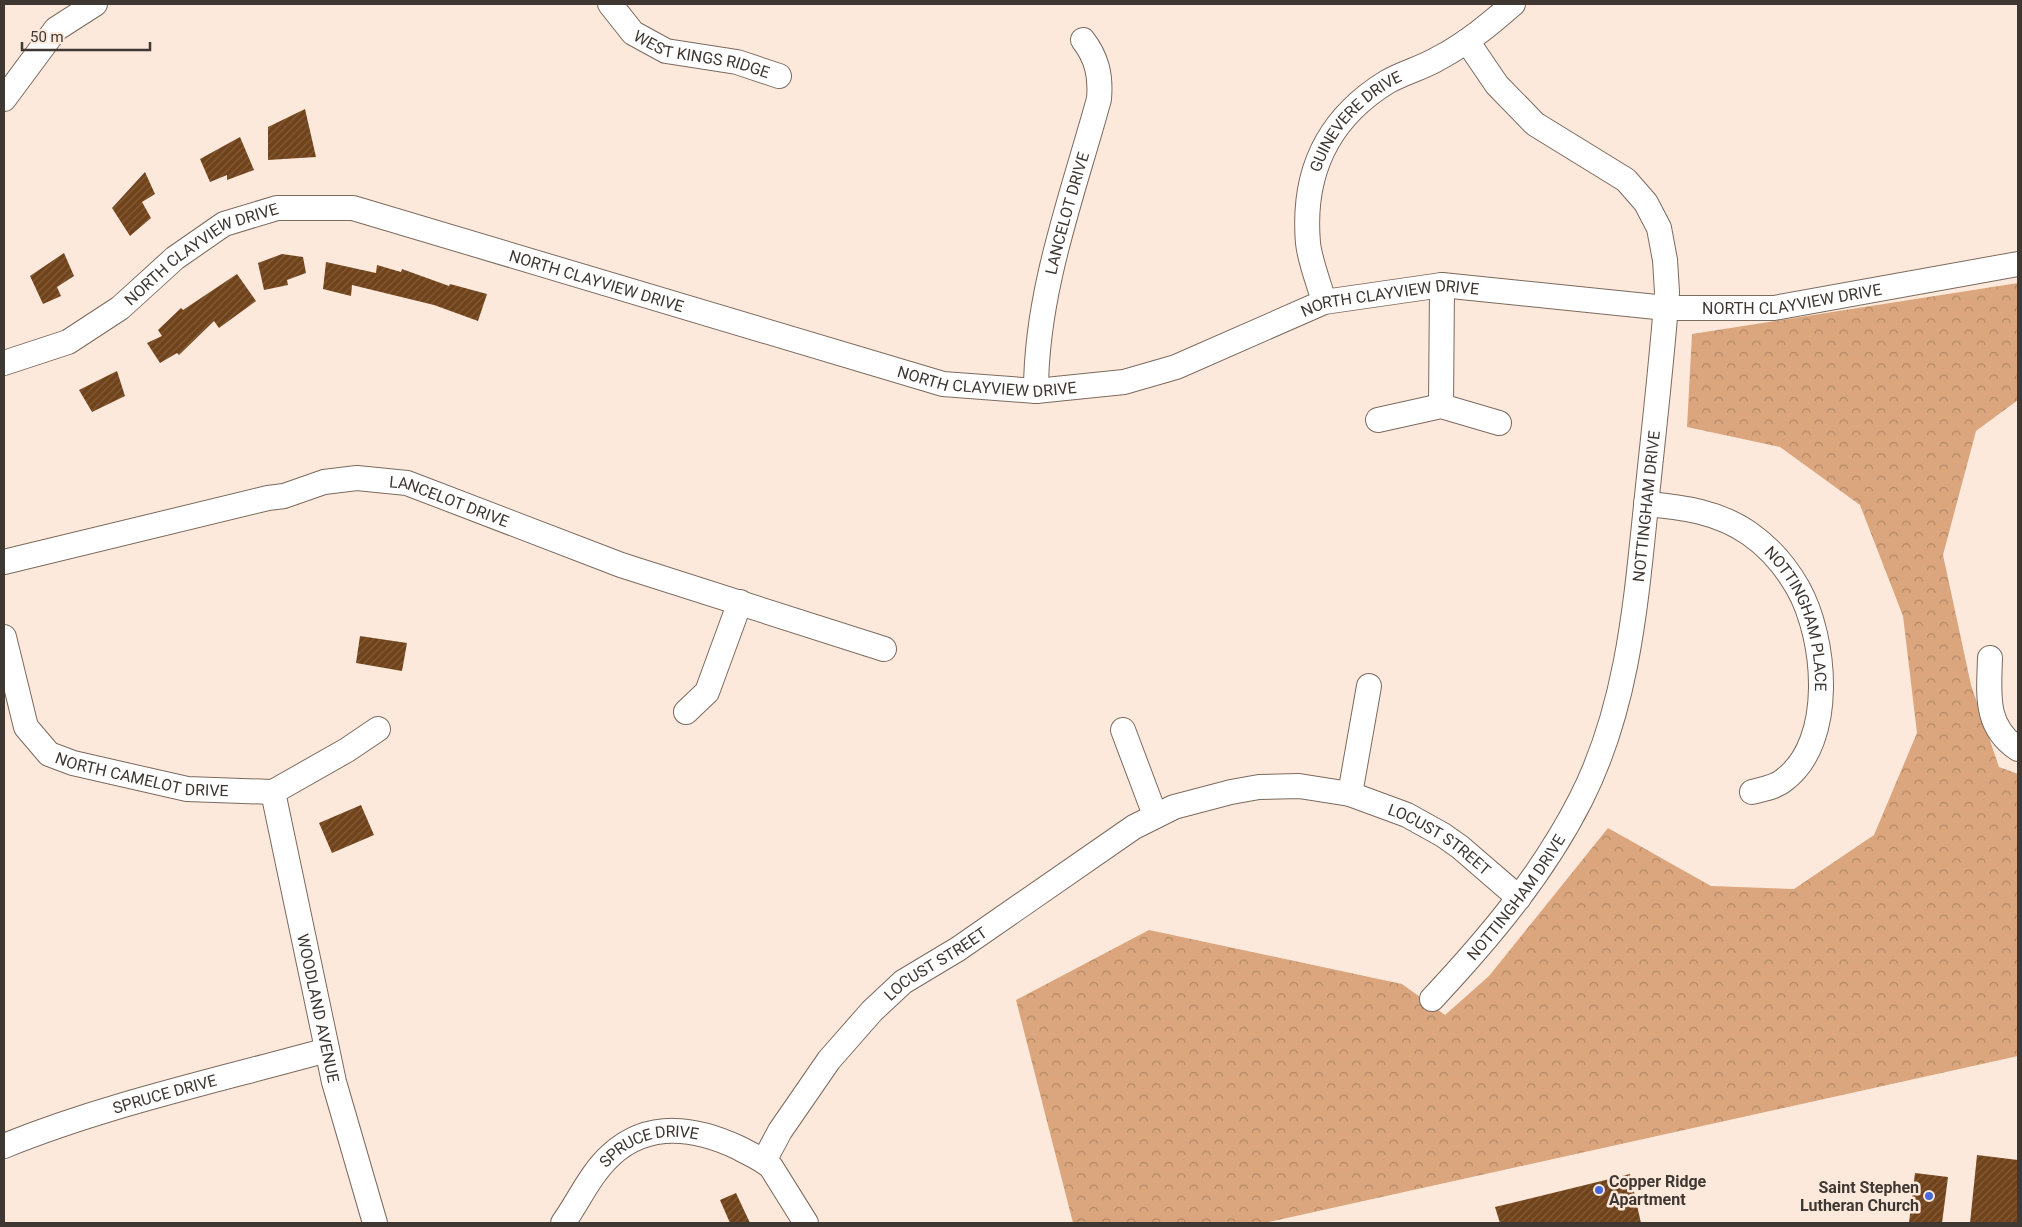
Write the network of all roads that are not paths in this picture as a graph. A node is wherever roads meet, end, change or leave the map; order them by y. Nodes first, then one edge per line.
1 (95, 4) edge
2 (610, 4) edge
3 (1513, 4) edge
4 (1083, 40) dead end
5 (1467, 41) junction
6 (779, 76) dead end
7 (4, 99) edge
8 (2018, 264) edge
9 (1442, 285) junction
10 (1324, 302) junction
11 (1666, 308) junction
12 (4, 363) edge
13 (1036, 391) junction
14 (1441, 406) junction
15 (1378, 420) dead end
16 (1499, 423) dead end
17 (1646, 504) junction
18 (4, 562) edge
19 (740, 602) junction
20 (4, 638) edge
21 (884, 650) dead end
22 (1990, 658) dead end
23 (1369, 686) dead end
24 (686, 712) dead end
25 (378, 728) dead end
26 (1123, 730) dead end
27 (2018, 749) edge
28 (273, 792) junction
29 (1752, 792) dead end
30 (1350, 794) junction
31 (1155, 815) junction
32 (1519, 898) junction
33 (1432, 999) dead end
34 (327, 1050) junction
35 (4, 1146) edge
36 (764, 1160) junction
37 (375, 1223) edge
38 (563, 1223) edge
39 (806, 1223) edge

1 - 7 street
2 - 6 street, WEST KINGS RIDGE
3 - 5 street, GUINEVERE DRIVE
4 - 13 street, LANCELOT DRIVE
5 - 10 street, GUINEVERE DRIVE
5 - 11 street, NOTTINGHAM DRIVE
8 - 11 street, NORTH CLAYVIEW DRIVE
9 - 10 street, NORTH CLAYVIEW DRIVE
9 - 11 street, NORTH CLAYVIEW DRIVE
9 - 14 street
10 - 13 street, NORTH CLAYVIEW DRIVE
11 - 17 street, NOTTINGHAM DRIVE
12 - 13 street, NORTH CLAYVIEW DRIVE
14 - 15 street
14 - 16 street
17 - 29 street, NOTTINGHAM PLACE
17 - 32 street, NOTTINGHAM DRIVE
18 - 19 street, LANCELOT DRIVE
19 - 21 street, LANCELOT DRIVE
19 - 24 street
20 - 28 street, NORTH CAMELOT DRIVE
22 - 27 street
23 - 30 street
25 - 28 street
26 - 31 street
28 - 34 street, WOODLAND AVENUE
30 - 31 street, LOCUST STREET
30 - 32 street, LOCUST STREET
31 - 36 street, LOCUST STREET
32 - 33 street, NOTTINGHAM DRIVE
34 - 35 street, SPRUCE DRIVE
34 - 37 street, WOODLAND AVENUE
36 - 38 street, SPRUCE DRIVE
36 - 39 street

